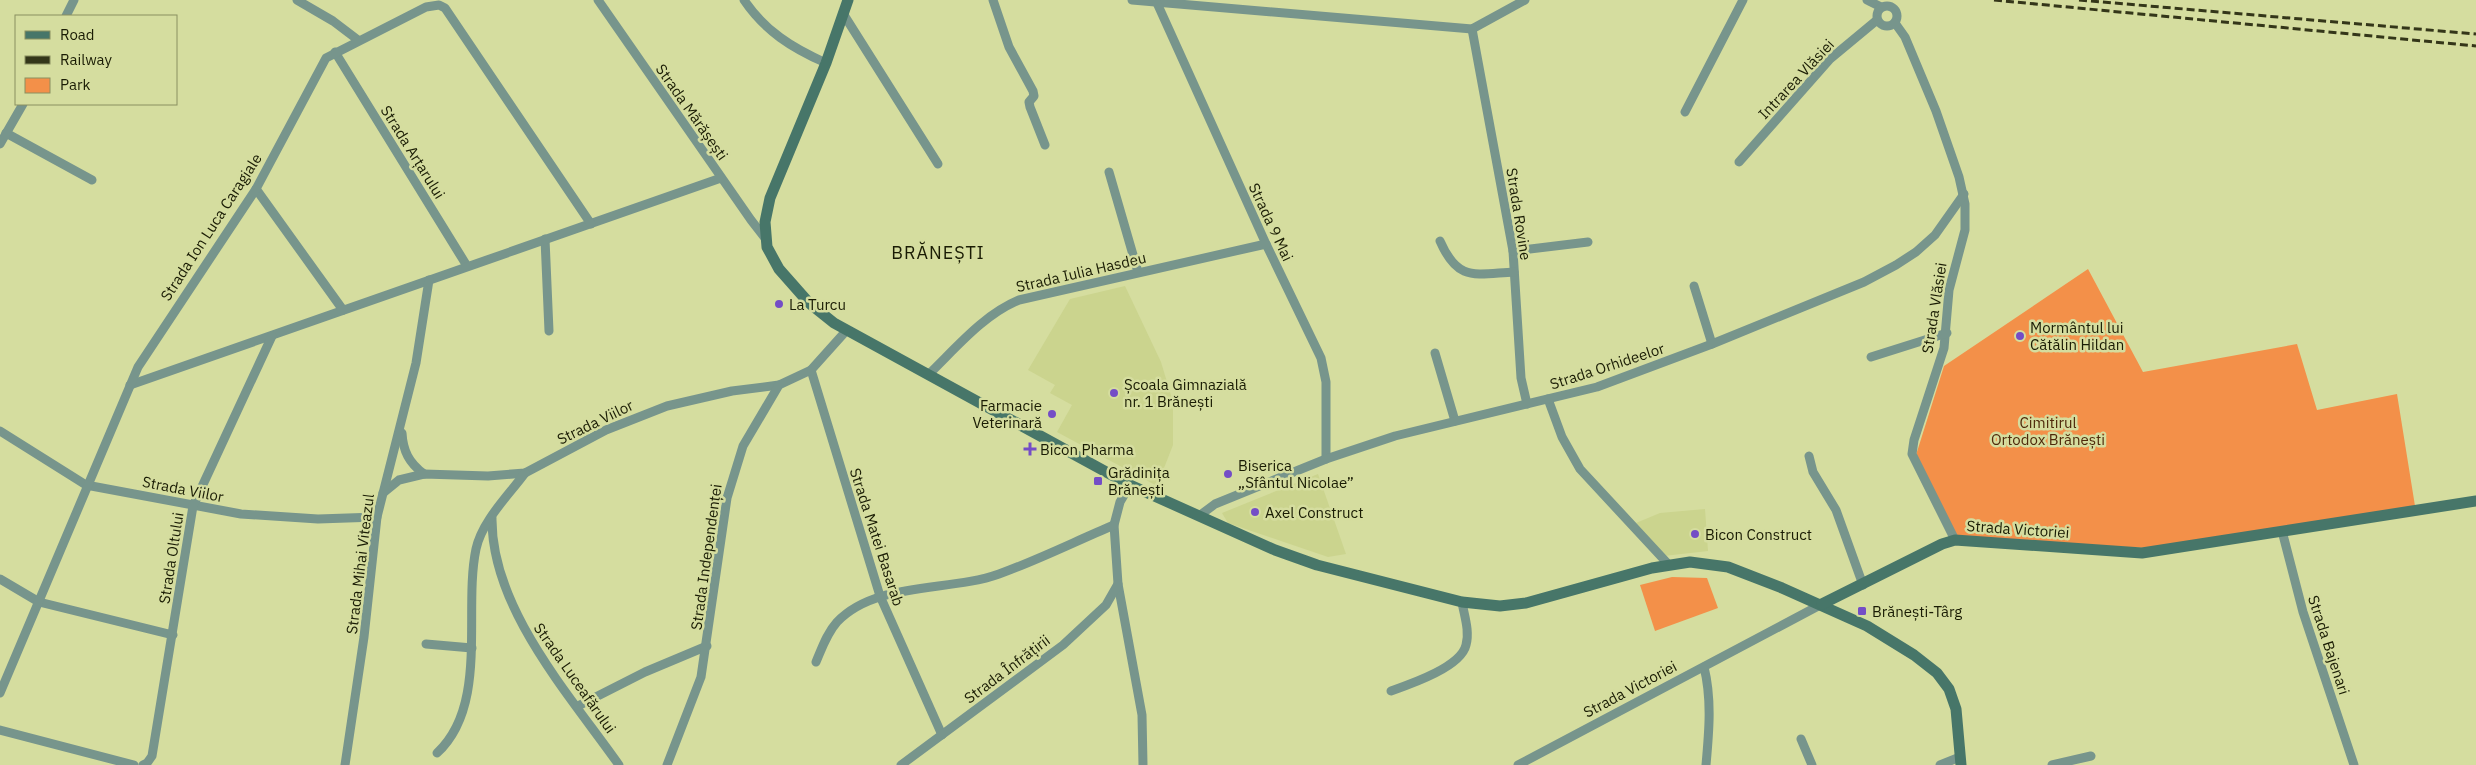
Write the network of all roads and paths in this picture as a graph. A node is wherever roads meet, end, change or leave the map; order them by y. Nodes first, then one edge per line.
1 (74, 0) edge
2 (296, 0) edge
3 (598, 0) edge
4 (744, 0) edge
5 (848, 0) edge
6 (993, 0) edge
7 (1132, 0) edge
8 (1525, 0) edge
9 (1743, 0) edge
10 (1868, 0) edge
11 (1157, 3) junction
12 (1881, 7) junction
13 (66, 15) edge
14 (844, 15) junction
15 (1877, 20) junction
16 (1895, 23) junction
17 (1472, 28) junction
18 (358, 40) junction
19 (335, 52) junction
20 (826, 63) junction
21 (22, 105) edge
22 (1685, 112) dead end
23 (6, 133) junction
24 (0, 144) edge
25 (1045, 145) dead end
26 (1739, 162) dead end
27 (938, 164) dead end
28 (1109, 172) dead end
29 (721, 178) junction
30 (92, 180) dead end
31 (256, 189) junction
32 (1964, 194) junction
33 (591, 224) junction
34 (765, 238) junction
35 (545, 240) junction
36 (1440, 241) dead end
37 (1588, 242) dead end
38 (1266, 244) junction
39 (1513, 251) junction
40 (467, 266) junction
41 (1138, 272) junction
42 (1514, 272) junction
43 (429, 280) junction
44 (1694, 286) dead end
45 (343, 310) junction
46 (549, 331) dead end
47 (846, 331) junction
48 (1947, 333) junction
49 (272, 336) junction
50 (1712, 344) junction
51 (1435, 353) dead end
52 (1871, 356) dead end
53 (811, 370) junction
54 (928, 375) junction
55 (130, 385) junction
56 (779, 385) junction
57 (1548, 400) junction
58 (1527, 404) junction
59 (1455, 421) junction
60 (401, 424) junction
61 (0, 431) edge
62 (1809, 456) dead end
63 (1326, 460) junction
64 (525, 473) junction
65 (424, 474) junction
66 (86, 485) junction
67 (1130, 485) junction
68 (382, 495) junction
69 (2476, 501) edge
70 (193, 506) junction
71 (1199, 516) junction
72 (377, 518) junction
73 (492, 518) junction
74 (1114, 524) junction
75 (2282, 531) junction
76 (1955, 540) junction
77 (1668, 565) junction
78 (0, 579) edge
79 (1118, 584) junction
80 (1863, 585) junction
81 (880, 596) junction
82 (39, 602) junction
83 (1462, 602) junction
84 (1822, 604) junction
85 (173, 635) junction
86 (426, 644) dead end
87 (707, 646) junction
88 (472, 648) junction
89 (816, 662) dead end
90 (1704, 667) junction
91 (1391, 691) dead end
92 (0, 693) edge
93 (578, 706) junction
94 (0, 730) edge
95 (942, 735) junction
96 (1802, 739) dead end
97 (438, 753) dead end
98 (98, 756) junction
99 (2092, 756) dead end
100 (1960, 761) edge
101 (92, 765) edge
102 (134, 765) edge
103 (143, 765) edge
104 (345, 765) edge
105 (619, 765) edge
106 (666, 765) edge
107 (901, 765) edge
108 (1143, 765) edge
109 (1518, 765) edge
110 (1706, 765) edge
111 (1812, 765) edge
112 (1940, 765) edge
113 (2052, 765) edge
114 (2354, 765) edge

1 - 13 street
2 - 18 street
3 - 29 street, Strada Mărășești
4 - 20 street
5 - 14 main road
6 - 25 street
7 - 11 street
8 - 17 street
9 - 22 street
10 - 12 street
11 - 17 street
11 - 38 street, Strada 9 Mai
12 - 15 street
12 - 16 street
14 - 20 main road
14 - 27 street
15 - 16 street
15 - 26 street, Intrarea Vlăsiei
16 - 32 street, Strada Vlăsiei
17 - 39 street, Strada Rovine
18 - 19 street, Strada Ion Luca Caragiale
18 - 33 street, Strada Ion Luca Caragiale
19 - 31 street, Strada Ion Luca Caragiale
19 - 40 street, Strada Arțarului
20 - 34 main road
21 - 23 street
23 - 24 street
23 - 30 street
28 - 41 street
29 - 33 street
29 - 34 street, Strada Mărășești
31 - 45 street
31 - 55 street, Strada Ion Luca Caragiale
32 - 48 street, Strada Vlăsiei
32 - 50 street, Strada Orhideelor
33 - 35 street
34 - 47 main road
35 - 40 street
35 - 46 street
36 - 42 street
37 - 39 street
38 - 41 street, Strada Iulia Hasdeu
38 - 63 street, Strada 9 Mai
39 - 42 street, Strada Rovine
40 - 43 street
41 - 54 street, Strada Iulia Hasdeu
42 - 58 street, Strada Rovine
43 - 45 street
43 - 60 street, Strada Mihai Viteazul
44 - 50 street
45 - 49 street
47 - 53 street
47 - 54 main road
48 - 52 street
48 - 76 street, Strada Vlăsiei
49 - 55 street
49 - 70 street, Strada Oltului
50 - 57 street, Strada Orhideelor
51 - 59 street
53 - 56 street
53 - 81 street, Strada Matei Basarab
54 - 67 main road
55 - 66 street, Strada Ion Luca Caragiale
56 - 64 street, Strada Viilor
56 - 87 street, Strada Independenței
57 - 58 street, Strada Orhideelor
57 - 77 street
58 - 59 street, Strada Orhideelor
59 - 63 street, Strada Orhideelor
60 - 65 street
60 - 68 street, Strada Mihai Viteazul
61 - 66 street, Strada Viilor
62 - 80 street
63 - 71 street, Strada Orhideelor
64 - 65 street, Strada Viilor
64 - 73 street
65 - 68 street, Strada Viilor
66 - 70 street, Strada Viilor
66 - 82 street, Strada Ion Luca Caragiale
67 - 71 main road
67 - 74 street
68 - 72 street, Strada Mihai Viteazul
69 - 75 main road, Strada Victoriei
70 - 72 street, Strada Viilor
70 - 85 street, Strada Oltului
71 - 83 main road
72 - 104 street, Strada Mihai Viteazul
73 - 88 street
73 - 93 street, Strada Luceafărului
74 - 79 street
74 - 81 street
75 - 76 main road, Strada Victoriei
75 - 114 street, Strada Bajenari
76 - 80 main road, Strada Victoriei
77 - 83 main road
77 - 84 main road
78 - 82 street
79 - 95 street, Strada Înfrățirii
79 - 108 street
80 - 84 main road, Strada Victoriei
81 - 89 street
81 - 95 street, Strada Matei Basarab
82 - 85 street
82 - 92 street, Strada Ion Luca Caragiale
83 - 91 street
84 - 90 street, Strada Victoriei
84 - 100 main road
85 - 103 street, Strada Oltului
86 - 88 street
87 - 93 street
87 - 106 street, Strada Independenței
88 - 97 street
90 - 109 street, Strada Victoriei
90 - 110 street
93 - 105 street, Strada Luceafărului
94 - 98 street
95 - 107 street, Strada Înfrățirii
96 - 111 street
98 - 101 street
98 - 102 street
99 - 113 street
100 - 112 street

